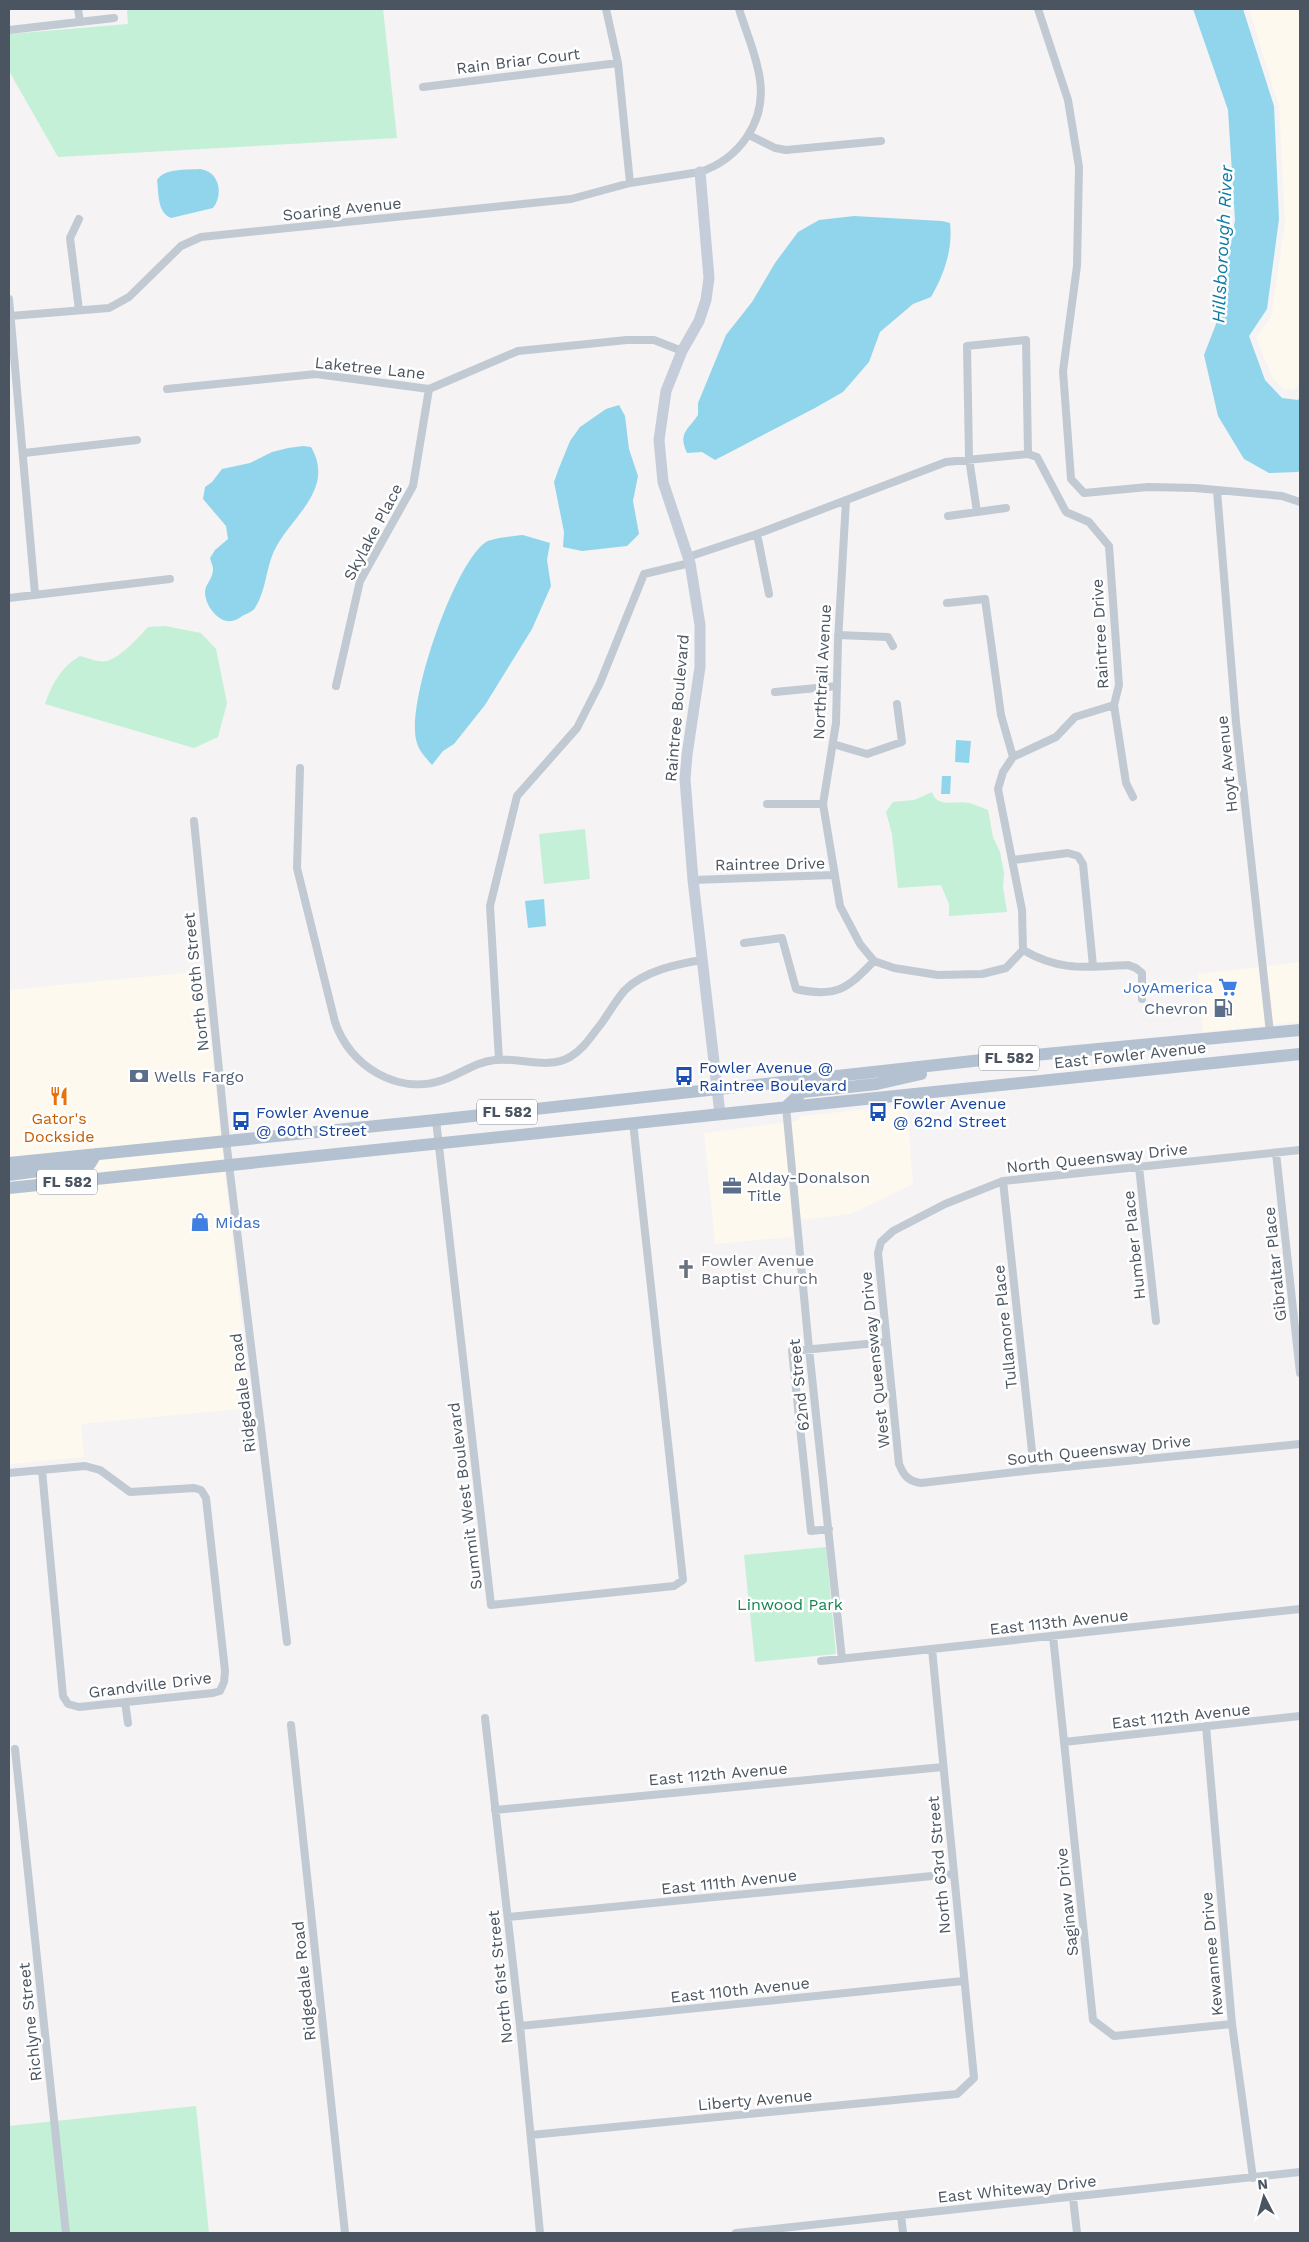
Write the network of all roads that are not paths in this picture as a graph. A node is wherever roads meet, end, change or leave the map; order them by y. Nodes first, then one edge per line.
1 (78, 9) edge
2 (606, 9) edge
3 (739, 9) edge
4 (1038, 9) edge
5 (114, 18) dead end
6 (80, 22) junction
7 (9, 30) edge
8 (618, 63) junction
9 (422, 87) dead end
10 (749, 135) junction
11 (881, 141) dead end
12 (700, 172) junction
13 (630, 183) junction
14 (80, 219) dead end
15 (9, 299) edge
16 (78, 310) junction
17 (10, 316) junction
18 (682, 351) junction
19 (166, 389) dead end
20 (429, 389) junction
21 (138, 440) dead end
22 (24, 453) junction
23 (1028, 454) junction
24 (969, 458) junction
25 (1217, 491) junction
26 (846, 500) junction
27 (1300, 502) edge
28 (1006, 508) dead end
29 (977, 512) junction
30 (948, 516) dead end
31 (757, 534) junction
32 (689, 560) junction
33 (170, 580) dead end
34 (35, 594) junction
35 (769, 594) dead end
36 (9, 598) edge
37 (947, 603) dead end
38 (838, 635) junction
39 (893, 646) dead end
40 (336, 686) dead end
41 (837, 686) junction
42 (775, 692) dead end
43 (897, 704) dead end
44 (1114, 705) junction
45 (832, 744) junction
46 (1013, 757) junction
47 (300, 768) dead end
48 (1133, 797) dead end
49 (767, 804) dead end
50 (823, 804) junction
51 (194, 820) dead end
52 (1012, 860) junction
53 (833, 875) junction
54 (693, 880) junction
55 (744, 943) dead end
56 (1023, 950) junction
57 (702, 960) junction
58 (874, 961) junction
59 (1093, 966) junction
60 (1142, 999) dead end
61 (1300, 1030) edge
62 (1270, 1033) junction
63 (1300, 1054) edge
64 (499, 1060) junction
65 (982, 1060) junction
66 (717, 1089) junction
67 (786, 1107) junction
68 (720, 1114) junction
69 (436, 1120) junction
70 (633, 1122) junction
71 (226, 1140) junction
72 (438, 1143) junction
73 (1300, 1150) edge
74 (1276, 1153) junction
75 (96, 1154) junction
76 (9, 1163) edge
77 (230, 1164) junction
78 (1139, 1167) junction
79 (9, 1175) edge
80 (1003, 1181) junction
81 (9, 1188) edge
82 (881, 1242) joint
83 (1156, 1321) dead end
84 (887, 1342) junction
85 (809, 1349) junction
86 (1300, 1373) edge
87 (1300, 1444) edge
88 (42, 1470) junction
89 (1034, 1470) junction
90 (9, 1473) edge
91 (903, 1475) joint
92 (829, 1529) junction
93 (1300, 1609) edge
94 (1053, 1636) junction
95 (287, 1642) dead end
96 (932, 1649) junction
97 (842, 1659) junction
98 (821, 1661) dead end
99 (125, 1702) junction
100 (1300, 1716) edge
101 (484, 1718) dead end
102 (128, 1723) dead end
103 (291, 1725) dead end
104 (1206, 1726) junction
105 (1064, 1742) junction
106 (15, 1749) dead end
107 (943, 1767) junction
108 (495, 1810) junction
109 (953, 1874) junction
110 (508, 1917) junction
111 (964, 1981) junction
112 (1232, 2024) junction
113 (520, 2026) junction
114 (974, 2078) joint
115 (531, 2135) junction
116 (1300, 2172) edge
117 (1252, 2178) junction
118 (1073, 2198) junction
119 (901, 2215) junction
120 (777, 2231) edge
121 (66, 2233) edge
122 (345, 2233) edge
123 (540, 2233) edge
124 (736, 2233) edge
125 (903, 2233) edge
126 (1077, 2233) edge

1 - 6 street
2 - 8 street
3 - 10 street
4 - 25 street
5 - 6 street
6 - 7 street
8 - 9 street, Rain Briar Court
8 - 13 street
10 - 11 street
10 - 12 street
12 - 13 street, Soaring Avenue
12 - 18 street, Raintree Boulevard
13 - 16 street, Soaring Avenue
14 - 16 street
15 - 17 street
16 - 17 street, Soaring Avenue
17 - 22 street
18 - 20 street, Laketree Lane
18 - 32 street, Raintree Boulevard
19 - 20 street, Laketree Lane
20 - 40 street, Skylake Place
21 - 22 street
22 - 34 street
23 - 24 street
23 - 24 street
23 - 44 street, Raintree Drive
24 - 26 street
24 - 29 street
25 - 27 street
25 - 62 street, Hoyt Avenue
26 - 31 street
26 - 38 street, Northtrail Avenue
28 - 29 street
29 - 30 street
31 - 32 street
31 - 35 street
32 - 54 street, Raintree Boulevard
32 - 64 street
33 - 34 street
34 - 36 street
37 - 46 street
38 - 39 street
38 - 41 street, Northtrail Avenue
41 - 42 street
41 - 45 street, Northtrail Avenue
43 - 45 street
44 - 46 street, Raintree Drive
44 - 48 street
45 - 50 street, Northtrail Avenue
46 - 52 street
47 - 64 street
49 - 50 street
50 - 53 street, Northtrail Avenue
51 - 71 street, North 60th Street
52 - 56 street
52 - 59 street
53 - 54 street, Raintree Drive
53 - 58 street, Raintree Drive
54 - 57 street, Raintree Boulevard
55 - 58 street
56 - 58 street
56 - 59 street
57 - 64 street
57 - 66 street, Raintree Boulevard
59 - 60 street
61 - 62 main road, East Fowler Avenue / FL 582
62 - 65 main road, East Fowler Avenue / FL 582
63 - 67 main road, East Fowler Avenue / FL 582
65 - 66 main road, East Fowler Avenue / FL 582
65 - 67 main road
66 - 68 street, Raintree Boulevard
66 - 69 main road, East Fowler Avenue / FL 582
67 - 68 main road, East Fowler Avenue / FL 582
67 - 85 street, 62nd Street
68 - 70 main road, East Fowler Avenue / FL 582
69 - 71 main road, East Fowler Avenue / FL 582
69 - 72 street, Summit West Boulevard
70 - 72 main road, East Fowler Avenue / FL 582
70 - 72 street, Summit West Boulevard
71 - 75 main road, East Fowler Avenue / FL 582
71 - 77 street, Ridgedale Road
72 - 77 main road, East Fowler Avenue / FL 582
73 - 74 street, North Queensway Drive
74 - 78 street, North Queensway Drive
74 - 86 street, Gibraltar Place
75 - 76 main road, East Fowler Avenue / FL 582
75 - 79 main road
77 - 81 main road, East Fowler Avenue / FL 582
77 - 95 street, Ridgedale Road
78 - 80 street, North Queensway Drive
78 - 83 street, Humber Place
80 - 82 street, North Queensway Drive
80 - 89 street, Tullamore Place
82 - 84 street, West Queensway Drive
84 - 85 street
84 - 91 street, West Queensway Drive
85 - 92 street, 62nd Street
85 - 92 street
87 - 89 street, South Queensway Drive
88 - 90 street, Grandville Drive
88 - 99 street, Grandville Drive
88 - 99 street, Grandville Drive
89 - 91 street, South Queensway Drive
92 - 97 street, 62nd Street
93 - 94 street, East 113th Avenue
94 - 96 street, East 113th Avenue
94 - 105 street, Saginaw Drive
96 - 97 street, East 113th Avenue
96 - 107 street, North 63rd Street
97 - 98 street, East 113th Avenue
99 - 102 street
100 - 104 street, East 112th Avenue
101 - 108 street, North 61st Street
103 - 122 street, Ridgedale Road
104 - 105 street, East 112th Avenue
104 - 112 street, Kewannee Drive
105 - 112 street, Saginaw Drive
106 - 121 street, Richlyne Street
107 - 108 street, East 112th Avenue
107 - 109 street, North 63rd Street
108 - 110 street, North 61st Street
109 - 110 street, East 111th Avenue
109 - 111 street, North 63rd Street
110 - 113 street, North 61st Street
111 - 113 street, East 110th Avenue
111 - 114 street, North 63rd Street
112 - 117 street, Kewannee Drive
113 - 115 street, North 61st Street
114 - 115 street, Liberty Avenue
115 - 123 street, North 61st Street
116 - 117 street, East Whiteway Drive
117 - 118 street, East Whiteway Drive
118 - 119 street, East Whiteway Drive
118 - 126 street
119 - 120 street, East Whiteway Drive
119 - 125 street
120 - 124 street, East Whiteway Drive

